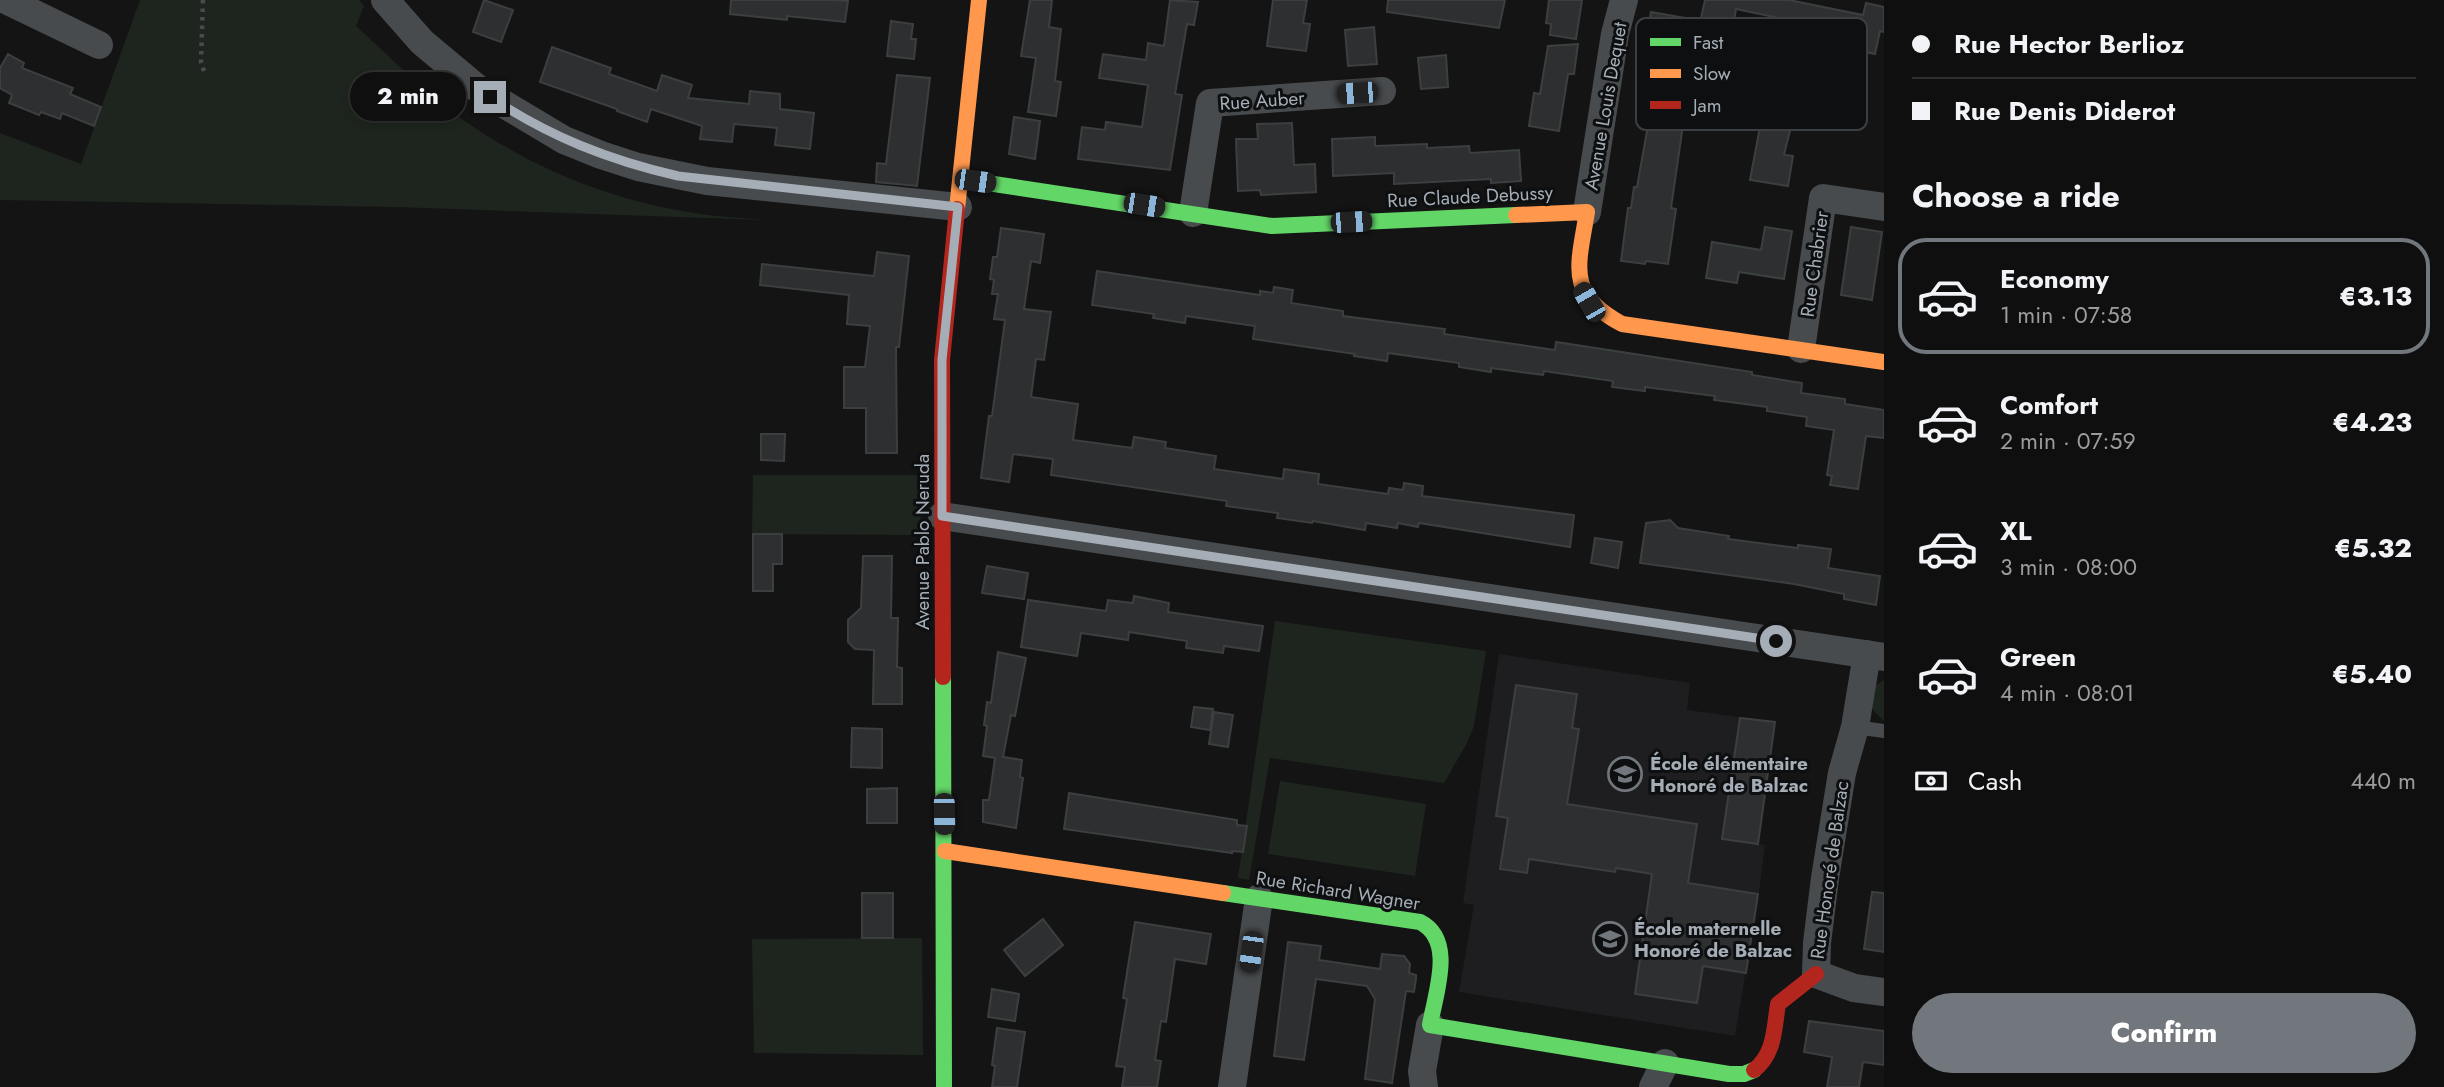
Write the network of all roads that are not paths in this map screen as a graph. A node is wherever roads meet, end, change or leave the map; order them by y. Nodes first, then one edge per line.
1 (6, 0) edge
2 (385, 0) edge
3 (979, 0) edge
4 (1624, 0) edge
5 (99, 45) dead end
6 (1382, 91) dead end
7 (961, 179) junction
8 (958, 207) junction
9 (1884, 207) edge
10 (1587, 212) junction
11 (1193, 213) junction
12 (1801, 349) junction
13 (1884, 362) edge
14 (942, 516) junction
15 (1875, 656) edge
16 (1855, 727) junction
17 (1884, 731) edge
18 (945, 851) junction
19 (1259, 898) junction
20 (1816, 974) junction
21 (1884, 992) edge
22 (1430, 1025) junction
23 (1659, 1075) edge
24 (944, 1087) edge
25 (1232, 1087) edge
26 (1424, 1087) edge

1 - 5 street
2 - 8 street
3 - 7 street, Avenue Pablo Neruda
4 - 10 street, Avenue Louis Dequet
6 - 11 street, Rue Auber
7 - 8 street, Avenue Pablo Neruda
7 - 11 street, Rue Claude Debussy
8 - 14 street, Avenue Pablo Neruda
9 - 12 street, Rue Chabrier
10 - 11 street, Rue Claude Debussy
10 - 12 street
12 - 13 street
14 - 15 street
14 - 18 street, Avenue Pablo Neruda
15 - 16 street, Rue Honoré de Balzac
16 - 17 lane
16 - 20 street, Rue Honoré de Balzac
18 - 19 street, Rue Richard Wagner
18 - 24 street, Avenue Pablo Neruda
19 - 22 street, Rue Richard Wagner
19 - 25 street
20 - 21 street
20 - 23 street, Rue Honoré de Balzac
22 - 23 street
22 - 26 street

